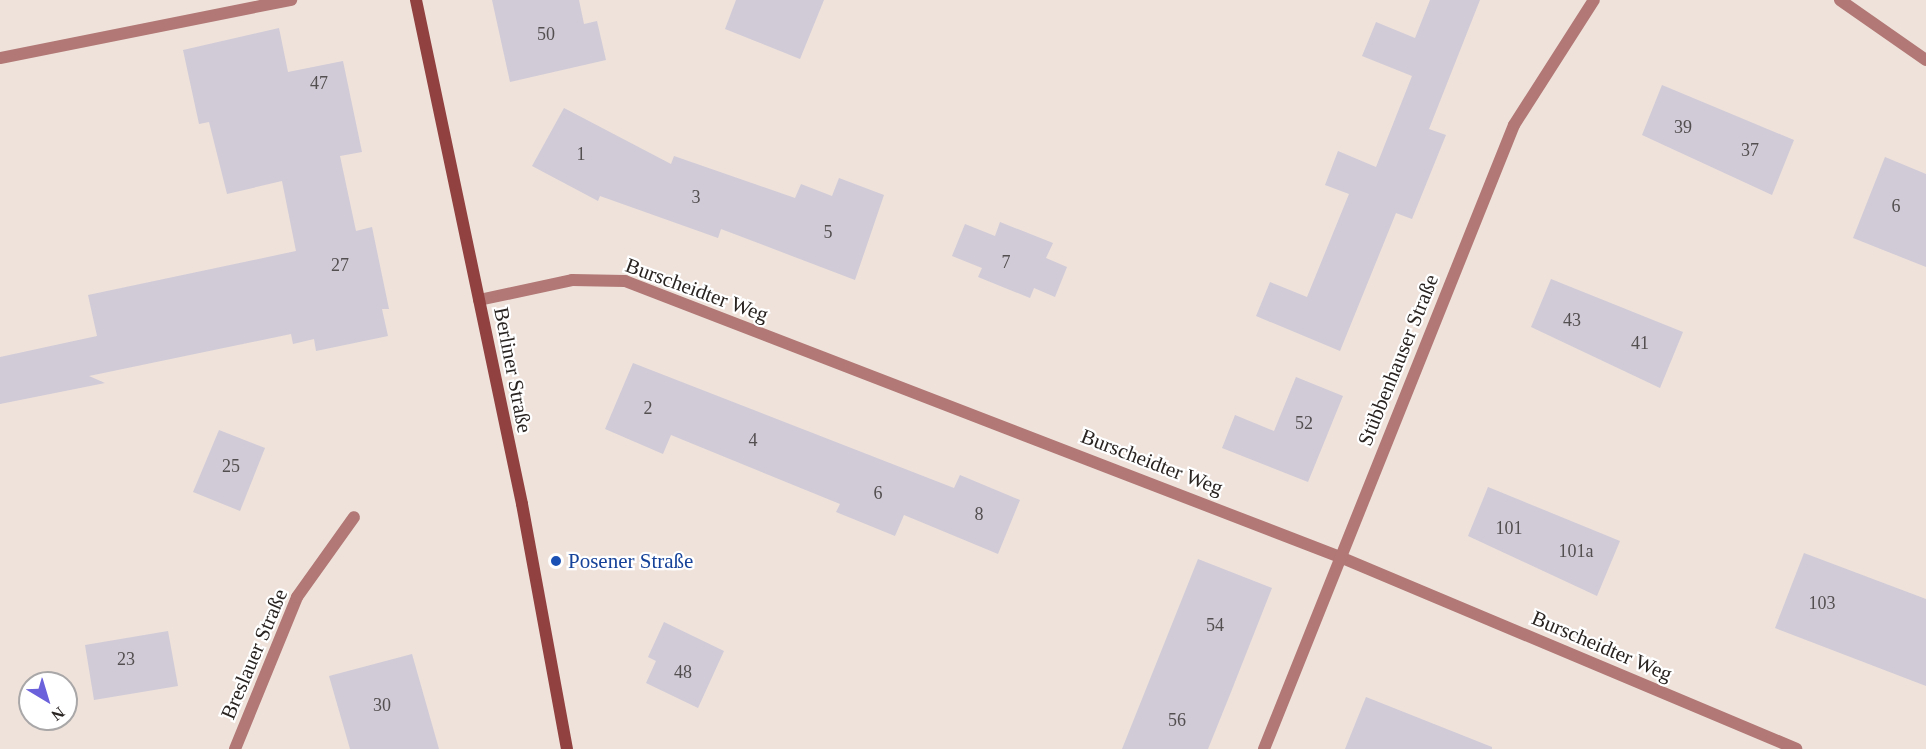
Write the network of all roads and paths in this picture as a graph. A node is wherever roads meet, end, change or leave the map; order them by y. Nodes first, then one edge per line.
1 (291, 0) edge
2 (416, 0) edge
3 (1594, 0) edge
4 (1840, 0) edge
5 (0, 58) edge
6 (1926, 60) edge
7 (480, 300) junction
8 (354, 517) dead end
9 (1340, 557) junction
10 (235, 749) edge
11 (567, 749) edge
12 (1264, 749) edge
13 (1795, 749) edge

1 - 5 street
2 - 7 main road, Berliner Straße
3 - 9 street, Stübbenhauser Straße
4 - 6 street
7 - 9 street, Burscheidter Weg
7 - 11 main road, Berliner Straße
8 - 10 street, Breslauer Straße
9 - 12 street, Stübbenhauser Straße
9 - 13 street, Burscheidter Weg

